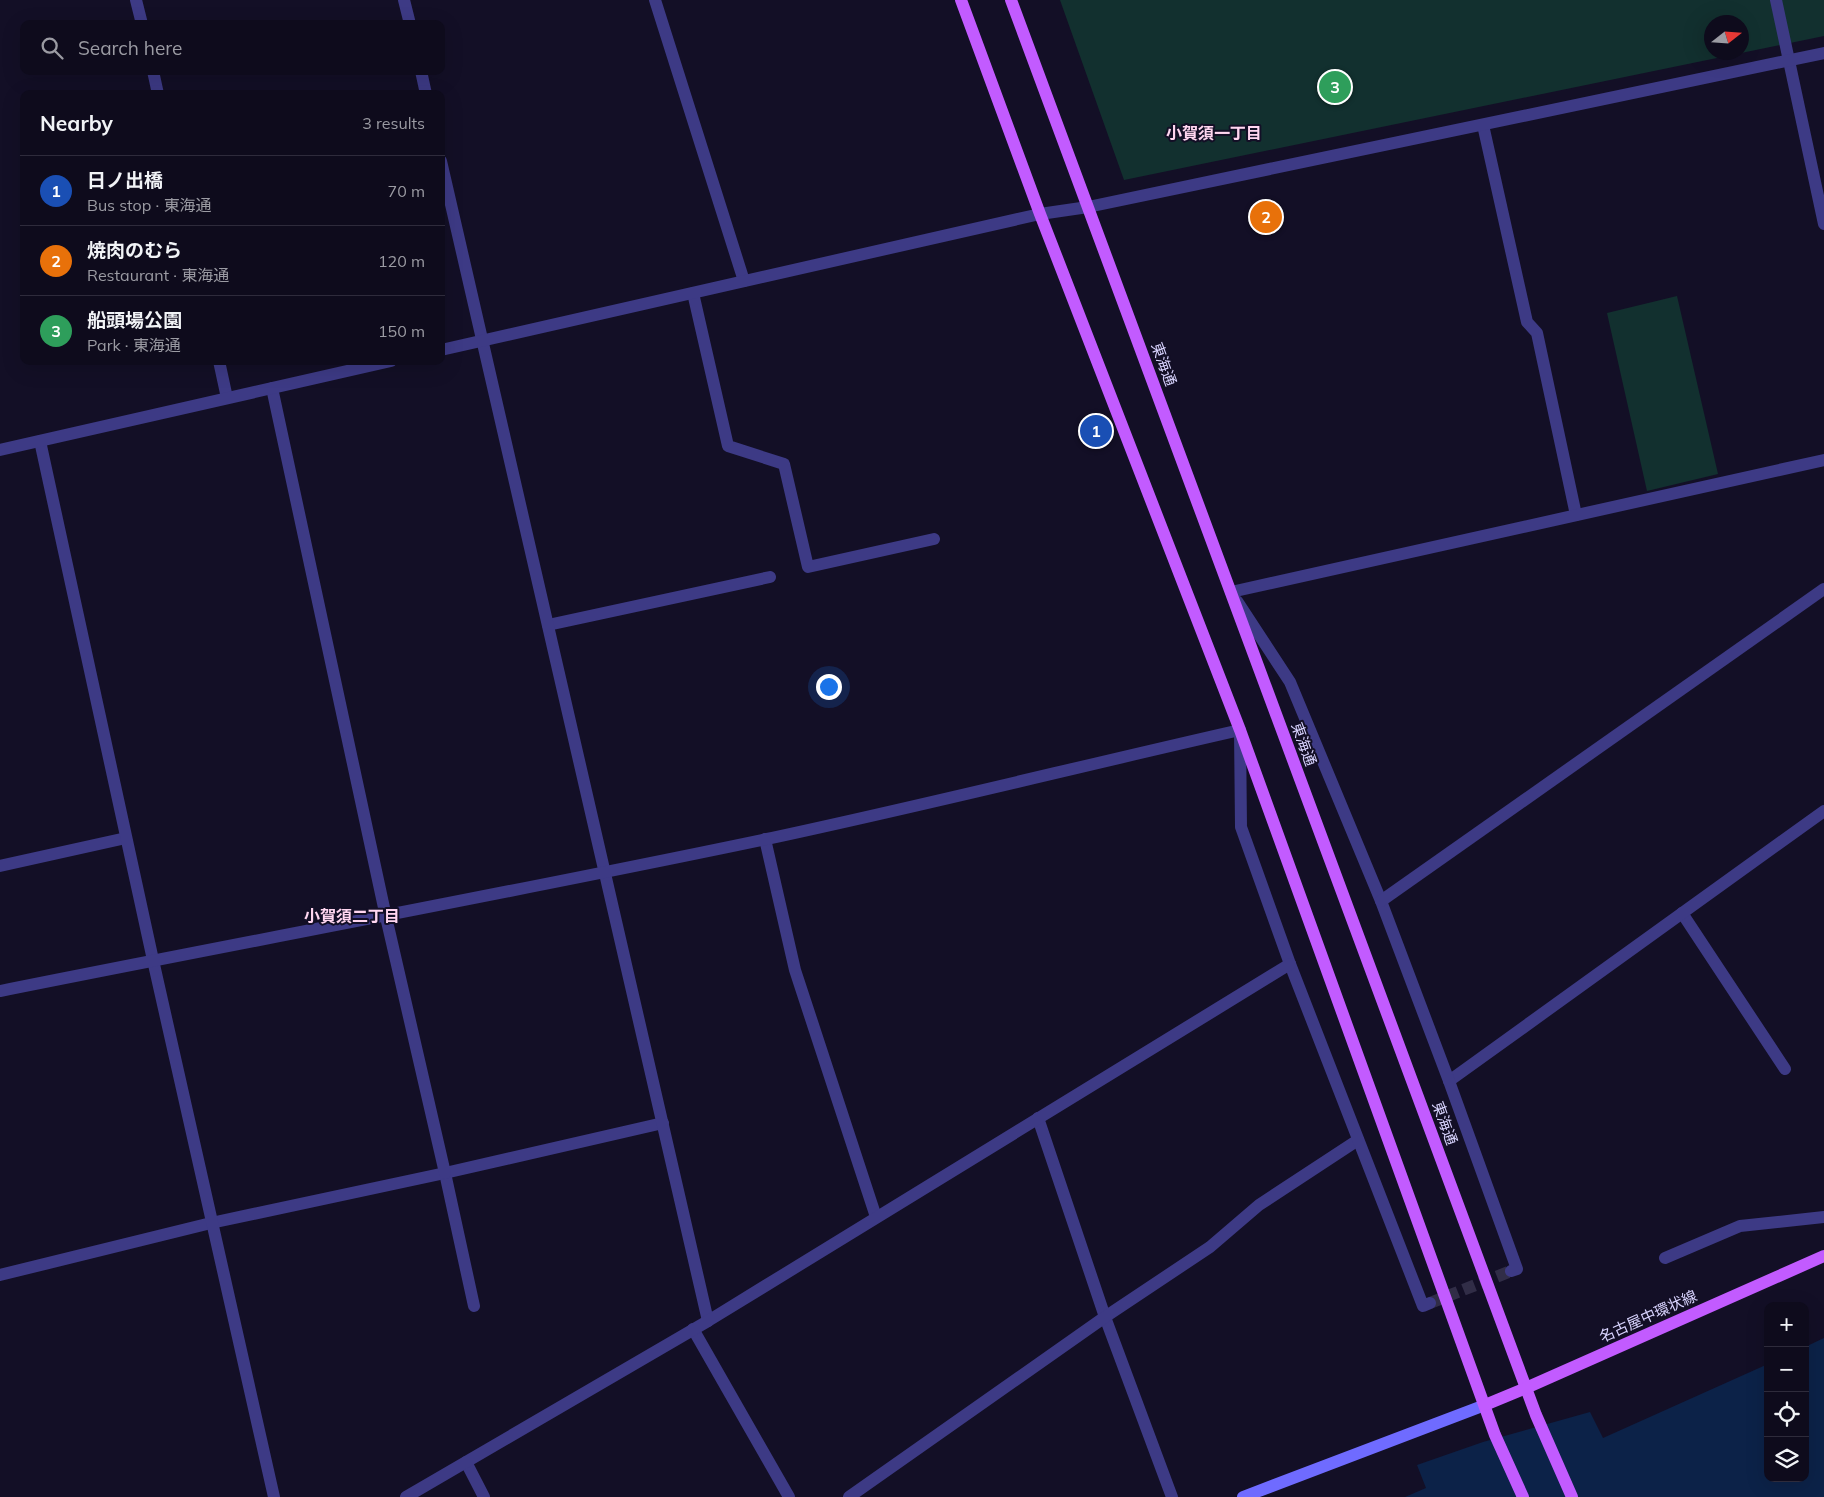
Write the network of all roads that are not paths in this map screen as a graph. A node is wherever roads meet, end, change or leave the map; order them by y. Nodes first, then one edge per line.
1 (136, 0) edge
2 (404, 0) edge
3 (655, 0) edge
4 (961, 0) edge
5 (1011, 0) edge
6 (1776, 0) edge
7 (141, 20) edge
8 (409, 20) edge
9 (1824, 53) edge
10 (1789, 61) junction
11 (154, 75) edge
12 (422, 75) edge
13 (157, 90) edge
14 (425, 90) edge
15 (1483, 125) junction
16 (445, 178) edge
17 (1088, 207) junction
18 (1040, 214) junction
19 (1824, 224) edge
20 (744, 281) junction
21 (693, 293) junction
22 (483, 340) junction
23 (445, 349) edge
24 (220, 365) edge
25 (373, 365) edge
26 (272, 388) junction
27 (227, 398) junction
28 (40, 441) junction
29 (0, 450) edge
30 (1824, 460) edge
31 (1576, 515) junction
32 (934, 539) dead end
33 (770, 576) dead end
34 (1824, 589) edge
35 (1231, 592) junction
36 (548, 625) junction
37 (1240, 730) junction
38 (1824, 811) edge
39 (126, 838) junction
40 (765, 839) junction
41 (0, 866) edge
42 (605, 872) junction
43 (1381, 901) junction
44 (1682, 913) junction
45 (386, 916) junction
46 (152, 960) junction
47 (1290, 964) junction
48 (0, 991) edge
49 (1785, 1069) dead end
50 (1449, 1081) junction
51 (1038, 1118) junction
52 (663, 1123) junction
53 (1358, 1140) junction
54 (445, 1173) junction
55 (876, 1217) junction
56 (1824, 1217) edge
57 (211, 1222) junction
58 (1824, 1256) edge
59 (1665, 1258) dead end
60 (1511, 1271) dead end
61 (0, 1275) edge
62 (1430, 1303) dead end
63 (474, 1306) dead end
64 (1105, 1317) junction
65 (708, 1321) junction
66 (693, 1329) junction
67 (1526, 1388) junction
68 (1485, 1404) junction
69 (466, 1462) junction
70 (274, 1497) edge
71 (406, 1497) edge
72 (484, 1497) edge
73 (788, 1497) edge
74 (849, 1497) edge
75 (1172, 1497) edge
76 (1243, 1497) edge
77 (1522, 1497) edge
78 (1572, 1497) edge

1 - 7 street
2 - 8 street
3 - 20 street
4 - 18 main road
5 - 17 main road, 東海通
6 - 10 street
9 - 10 street
10 - 15 street
10 - 19 street
11 - 13 street
12 - 14 street
15 - 17 street
15 - 31 street
16 - 22 street
17 - 18 street
17 - 35 main road, 東海通
18 - 20 street
18 - 37 main road
20 - 21 street
21 - 22 street
21 - 32 street
22 - 23 street
22 - 36 street
24 - 27 street
25 - 26 street
26 - 27 street
26 - 45 street
27 - 28 street
28 - 29 street
28 - 39 street
30 - 31 street
31 - 35 street
33 - 36 street
34 - 43 street
35 - 43 street
35 - 67 main road, 東海通
36 - 42 street
37 - 40 street
37 - 47 street
37 - 68 main road
38 - 44 street
39 - 41 street
39 - 46 street
40 - 42 street
40 - 55 street
42 - 45 street
42 - 52 street
43 - 50 street
44 - 49 street
44 - 50 street
45 - 46 street
45 - 54 street
46 - 48 street
46 - 57 street
47 - 51 street
47 - 53 street
50 - 60 street
51 - 55 street
51 - 64 street
52 - 54 street
52 - 65 street
53 - 62 street
53 - 64 street
54 - 57 street
54 - 63 street
55 - 65 street
56 - 59 street
57 - 61 street
57 - 70 street
58 - 67 main road, 名古屋中環状線
64 - 74 street
64 - 75 street
65 - 66 street
66 - 69 street
66 - 73 street
67 - 68 main road, 名古屋中環状線
67 - 78 main road, 東海通
68 - 76 street
68 - 77 main road
69 - 71 street
69 - 72 street

